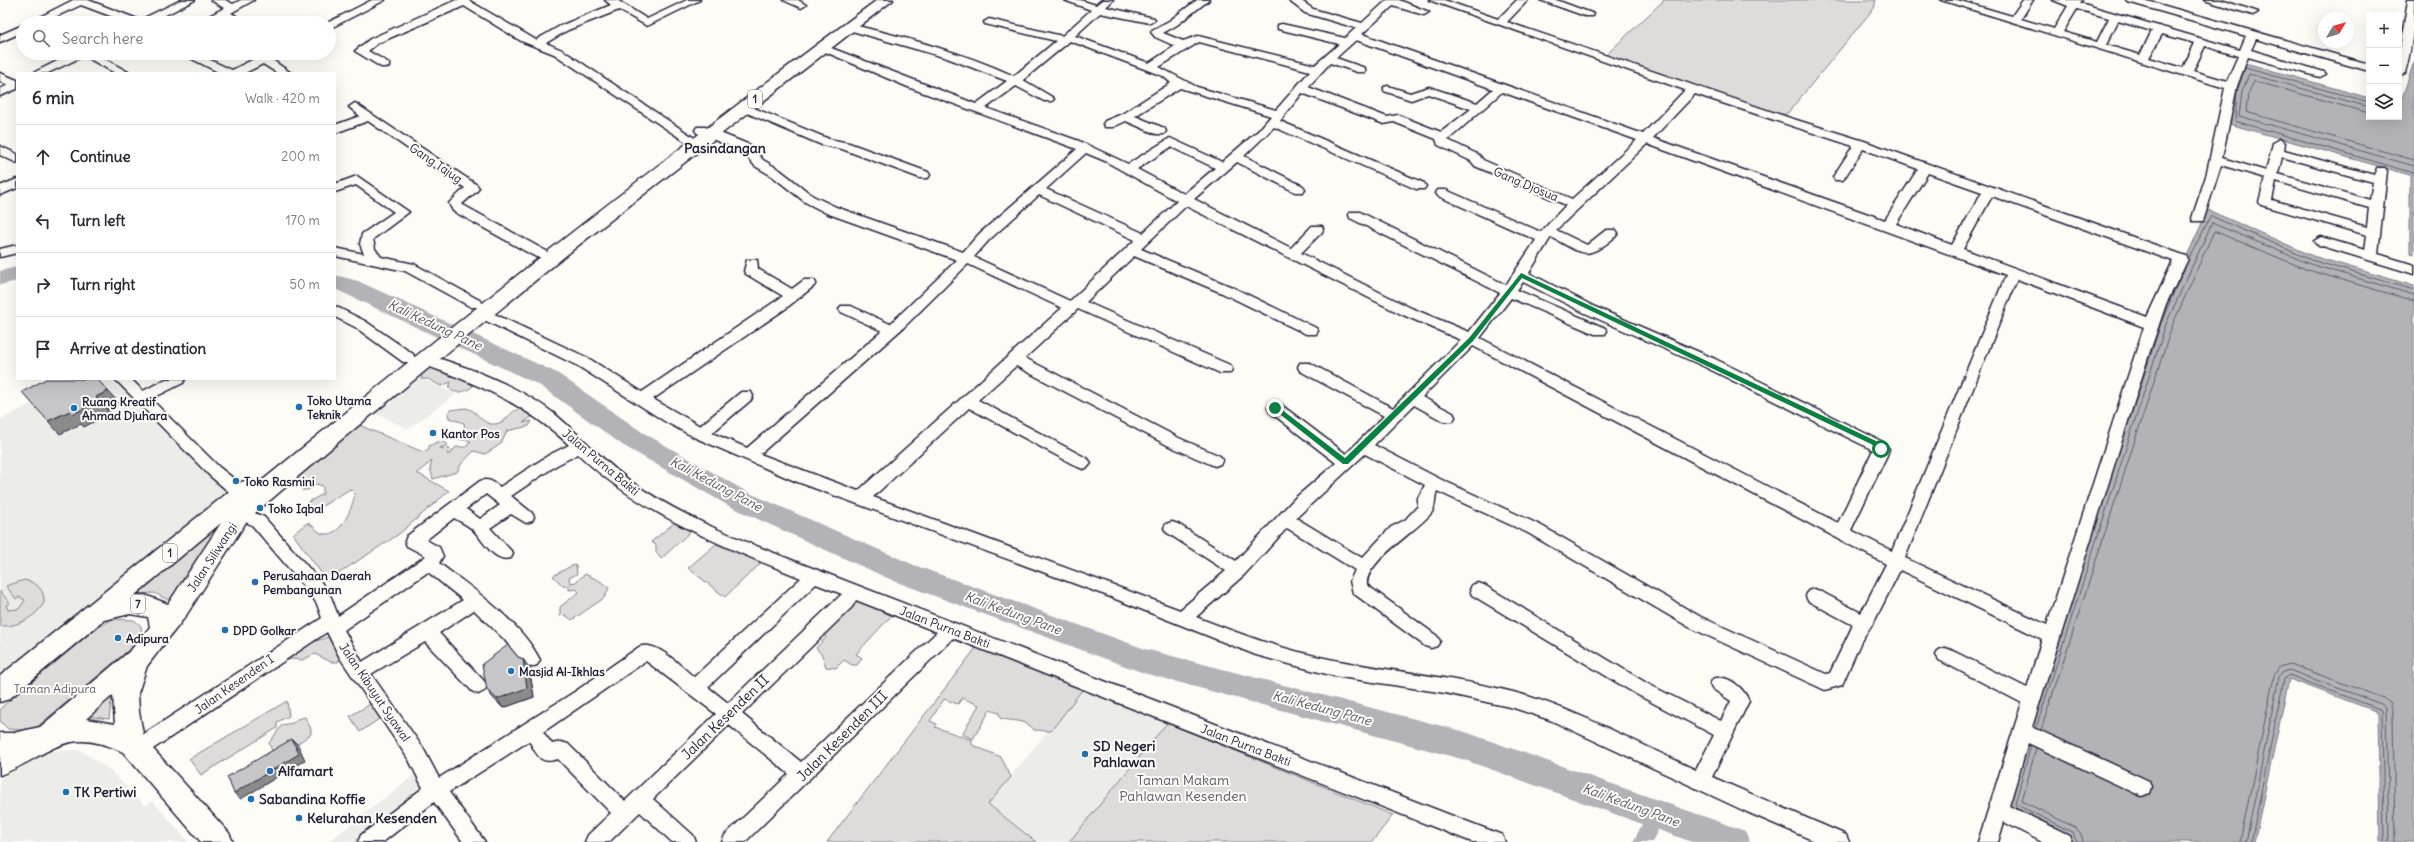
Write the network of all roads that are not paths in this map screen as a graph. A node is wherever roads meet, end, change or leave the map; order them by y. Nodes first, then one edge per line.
1 (79, 0) edge
2 (190, 0) edge
3 (216, 0) edge
4 (249, 0) edge
5 (380, 0) edge
6 (695, 0) edge
7 (788, 0) edge
8 (874, 0) edge
9 (886, 0) edge
10 (1069, 0) edge
11 (1108, 0) edge
12 (1204, 0) edge
13 (1293, 0) edge
14 (1434, 0) edge
15 (1523, 0) edge
16 (1545, 0) edge
17 (1946, 0) edge
18 (2028, 0) edge
19 (2058, 0) edge
20 (2132, 0) edge
21 (2209, 0) edge
22 (2412, 0) edge
23 (462, 1) edge
24 (1393, 1) edge
25 (2076, 2) edge
26 (614, 3) edge
27 (1979, 4) edge
28 (2237, 4) edge
29 (801, 5) dead end
30 (233, 8) junction
31 (1098, 9) junction
32 (1424, 12) dead end
33 (2254, 12) dead end
34 (222, 13) junction
35 (1588, 14) dead end
36 (47, 16) edge
37 (121, 16) edge
38 (155, 16) edge
39 (216, 16) edge
40 (228, 16) edge
41 (2115, 17) junction
42 (1150, 20) dead end
43 (2015, 20) junction
44 (336, 22) edge
45 (989, 22) dead end
46 (1500, 23) junction
47 (849, 27) junction
48 (1282, 27) dead end
49 (2411, 28) edge
50 (2158, 30) junction
51 (16, 31) edge
52 (2057, 33) junction
53 (2252, 34) junction
54 (1355, 35) junction
55 (0, 39) edge
56 (1066, 39) junction
57 (2201, 42) junction
58 (537, 44) junction
59 (1183, 45) junction
60 (2100, 46) junction
61 (822, 48) junction
62 (2243, 53) junction
63 (1328, 59) junction
64 (2143, 59) junction
65 (67, 60) edge
66 (99, 60) edge
67 (201, 60) edge
68 (261, 60) edge
69 (265, 60) edge
70 (385, 65) dead end
71 (2402, 65) edge
72 (2366, 67) edge
73 (1150, 68) junction
74 (1316, 69) junction
75 (1361, 70) dead end
76 (42, 72) edge
77 (122, 72) edge
78 (226, 72) edge
79 (238, 72) edge
80 (283, 72) edge
81 (2187, 72) junction
82 (2320, 74) dead end
83 (0, 76) edge
84 (1016, 81) junction
85 (1180, 83) junction
86 (16, 84) edge
87 (16, 85) edge
88 (2231, 86) junction
89 (1501, 87) junction
90 (1302, 89) junction
91 (1388, 89) dead end
92 (1693, 89) junction
93 (0, 93) edge
94 (1048, 99) dead end
95 (355, 107) dead end
96 (744, 108) junction
97 (1479, 108) junction
98 (977, 109) junction
99 (368, 117) junction
100 (1126, 117) junction
101 (1276, 118) junction
102 (1109, 124) dead end
103 (336, 129) edge
104 (1160, 131) dead end
105 (700, 134) junction
106 (1442, 137) junction
107 (1644, 140) junction
108 (1860, 144) junction
109 (1085, 148) junction
110 (0, 150) edge
111 (1237, 157) junction
112 (16, 158) edge
113 (2215, 160) junction
114 (1925, 167) junction
115 (1224, 168) junction
116 (1128, 169) junction
117 (924, 175) dead end
118 (2271, 176) junction
119 (1839, 177) dead end
120 (16, 183) edge
121 (1420, 186) dead end
122 (336, 188) edge
123 (1037, 189) junction
124 (1299, 189) dead end
125 (1989, 190) junction
126 (0, 191) edge
127 (1442, 193) dead end
128 (620, 198) junction
129 (1185, 200) junction
130 (1574, 204) junction
131 (2376, 206) junction
132 (1355, 215) dead end
133 (2198, 218) dead end
134 (1888, 226) junction
135 (1317, 229) dead end
136 (1611, 233) dead end
137 (2374, 233) junction
138 (1545, 235) junction
139 (570, 237) junction
140 (1143, 238) junction
141 (2321, 241) dead end
142 (16, 249) edge
143 (1131, 250) junction
144 (1954, 251) junction
145 (0, 252) edge
146 (336, 252) edge
147 (1294, 253) junction
148 (541, 254) junction
149 (2371, 256) junction
150 (966, 258) junction
151 (376, 260) junction
152 (752, 263) dead end
153 (2414, 270) edge
154 (2013, 273) junction
155 (1521, 275) junction
156 (809, 283) dead end
157 (1508, 291) junction
158 (793, 296) junction
159 (1074, 305) junction
160 (846, 309) dead end
161 (475, 311) junction
162 (336, 312) edge
163 (2151, 324) junction
164 (892, 330) junction
165 (1311, 331) dead end
166 (1600, 331) dead end
167 (1471, 339) junction
168 (420, 356) junction
169 (1015, 359) junction
170 (1305, 367) dead end
171 (1225, 369) dead end
172 (123, 380) edge
173 (176, 380) edge
174 (746, 396) dead end
175 (141, 398) junction
176 (1412, 398) junction
177 (643, 399) junction
178 (968, 401) junction
179 (1275, 408) dead end
180 (1394, 415) junction
181 (1448, 417) dead end
182 (701, 434) junction
183 (579, 446) junction
184 (1363, 446) junction
185 (749, 455) junction
186 (1215, 460) dead end
187 (1346, 462) junction
188 (1083, 463) dead end
189 (1434, 483) junction
190 (499, 496) junction
191 (860, 499) junction
192 (241, 504) junction
193 (511, 506) junction
194 (454, 509) junction
195 (526, 517) dead end
196 (1285, 518) junction
197 (480, 527) junction
198 (1172, 528) dead end
199 (1842, 532) junction
200 (505, 553) dead end
201 (1896, 561) junction
202 (428, 563) junction
203 (1364, 567) junction
204 (1238, 570) junction
205 (814, 576) junction
206 (1478, 590) dead end
207 (854, 591) junction
208 (1814, 596) dead end
209 (475, 601) junction
210 (98, 611) junction
211 (1182, 619) junction
212 (1863, 622) junction
213 (333, 624) junction
214 (162, 629) junction
215 (951, 629) junction
216 (427, 632) junction
217 (2053, 636) junction
218 (1431, 641) dead end
219 (1945, 655) dead end
220 (140, 657) junction
221 (531, 660) dead end
222 (359, 672) junction
223 (1719, 684) dead end
224 (478, 686) dead end
225 (695, 688) junction
226 (0, 691) edge
227 (2031, 699) junction
228 (728, 714) junction
229 (531, 729) junction
230 (2021, 731) junction
231 (1725, 732) junction
232 (48, 736) junction
233 (0, 745) edge
234 (134, 747) junction
235 (0, 763) edge
236 (803, 775) junction
237 (1700, 781) junction
238 (2142, 787) dead end
239 (437, 791) junction
240 (640, 800) junction
241 (1998, 810) junction
242 (625, 814) junction
243 (219, 842) edge
244 (368, 842) edge
245 (475, 842) edge
246 (595, 842) edge
247 (686, 842) edge
248 (732, 842) edge
249 (1495, 842) edge
250 (1839, 842) edge
251 (1988, 842) edge
252 (2062, 842) edge

1 - 36 street
1 - 37 street
2 - 38 street
3 - 30 street
4 - 30 street
5 - 44 street
6 - 26 street
7 - 29 street
8 - 105 highway, 1
9 - 47 highway, 1
10 - 31 street
11 - 31 street
12 - 59 street
13 - 54 street
14 - 46 street
15 - 46 street
16 - 35 street
17 - 27 street
18 - 43 street
19 - 25 street
20 - 53 street
21 - 28 street
22 - 49 street
23 - 58 street
23 - 70 street
24 - 32 street
24 - 54 street
25 - 41 street
25 - 52 street
26 - 58 street
27 - 43 street
28 - 33 street
30 - 34 street
31 - 42 street
31 - 56 street
34 - 39 street
34 - 40 street
41 - 50 street
41 - 60 street
43 - 52 street
45 - 56 street
46 - 92 street
47 - 61 highway, 1
47 - 84 street
48 - 54 street
49 - 71 street
50 - 57 street
50 - 64 street
51 - 55 street
52 - 60 street
53 - 62 street
53 - 72 street
54 - 63 street
54 - 89 street
56 - 73 street
56 - 84 street
57 - 62 street
57 - 81 street
58 - 105 street
59 - 73 street
59 - 74 street
60 - 64 street
61 - 96 highway, 1
61 - 98 street
62 - 82 street
62 - 88 street
63 - 74 street
63 - 75 street
64 - 81 street
65 - 76 street
66 - 77 street
67 - 78 street
68 - 79 street
69 - 80 street
73 - 85 street
74 - 90 street
81 - 88 street
83 - 86 street
84 - 94 street
84 - 98 street
85 - 100 street
85 - 101 street
87 - 93 street
88 - 113 street
89 - 97 street
89 - 107 street
90 - 101 street
90 - 106 street
91 - 97 street
92 - 107 street
92 - 108 street
95 - 99 street, Gang Tajug
96 - 105 highway, 1
96 - 117 street
97 - 106 street
98 - 109 street
99 - 103 street
99 - 148 street, Gang Tajug
100 - 102 street
100 - 104 street
101 - 111 street
101 - 121 street
105 - 128 highway, 1
105 - 128 highway, 1
105 - 150 street
106 - 130 street, Gang Djosua
107 - 130 street
107 - 134 street
108 - 114 street
108 - 119 street
109 - 116 street
109 - 123 street
110 - 112 street
111 - 115 street
111 - 124 street
113 - 118 street
113 - 133 street
114 - 125 street
114 - 134 street
115 - 116 street
115 - 129 street
116 - 129 street
118 - 131 street
118 - 131 street
118 - 137 street
120 - 126 street
122 - 151 street
123 - 140 street
123 - 150 street
125 - 144 street
125 - 163 street
127 - 138 street
128 - 139 highway, 1
129 - 140 street
129 - 147 street
130 - 138 street
131 - 137 street
132 - 157 street
134 - 144 street
135 - 147 street
136 - 138 street
137 - 149 street
138 - 155 street
139 - 148 highway, 1
139 - 161 highway, 1
140 - 143 street
141 - 149 street
142 - 145 street
143 - 159 street
143 - 165 street
144 - 154 street
146 - 151 street
147 - 167 street
148 - 161 highway, 1
149 - 153 street
150 - 159 street
150 - 164 street
151 - 161 street
152 - 158 street
154 - 163 street
154 - 201 street
155 - 157 street
155 - 199 street
156 - 158 street
157 - 166 street
157 - 167 street
158 - 177 street
159 - 169 street
159 - 171 street
160 - 164 street
161 - 168 highway, 1
161 - 177 street
162 - 168 street, Jalan Purna Bakti
163 - 217 street
164 - 185 street
167 - 176 street
167 - 199 street
168 - 183 street, Jalan Purna Bakti
168 - 192 highway, Jalan Siliwangi / 1
169 - 178 street
169 - 186 street
170 - 180 street
172 - 175 street, Jalan Kibuyut Syawal
173 - 175 street
174 - 182 street
175 - 192 street, Jalan Kibuyut Syawal
176 - 180 street
176 - 181 street
177 - 182 street
178 - 188 street
178 - 191 street
179 - 187 street
180 - 184 street
182 - 185 street
183 - 190 street
183 - 205 street, Jalan Purna Bakti
184 - 187 street
184 - 189 street
185 - 191 street
187 - 196 street
189 - 203 street
189 - 212 street
190 - 193 street
190 - 194 street
191 - 211 street
192 - 210 highway, Jalan Siliwangi / 1
192 - 213 street, Jalan Kibuyut Syawal
192 - 214 highway, Jalan Siliwangi / 1
193 - 195 street
193 - 197 street
194 - 197 street
194 - 202 street
196 - 203 street
196 - 204 street
197 - 200 street
198 - 204 street
199 - 201 street
201 - 212 street
201 - 217 street
202 - 209 street
202 - 213 street, Jalan Kesenden I
203 - 218 street
204 - 211 street
205 - 207 street, Jalan Purna Bakti
205 - 225 street
206 - 231 street
207 - 215 street, Jalan Purna Bakti
207 - 228 street, Jalan Kesenden II
208 - 212 street
209 - 216 street
209 - 221 street
210 - 214 highway, 7
210 - 226 highway, Jalan Siliwangi / 1
211 - 237 street
213 - 222 street, Jalan Kibuyut Syawal
213 - 234 street, Jalan Kesenden I
214 - 220 highway, Jalan Siliwangi / 1
215 - 236 street, Jalan Kesenden III
215 - 249 street, Jalan Purna Bakti
216 - 222 street
216 - 224 street
217 - 227 street
219 - 227 street
220 - 232 highway, Jalan Siliwangi / 1
220 - 234 highway, 1
222 - 239 street, Jalan Kibuyut Syawal
223 - 231 street
225 - 228 street
225 - 229 street
227 - 230 street
228 - 236 street
228 - 240 street, Jalan Kesenden II
229 - 239 street
229 - 242 street
230 - 238 street
230 - 241 street
231 - 237 street
232 - 233 highway, 1
232 - 234 highway, 1
232 - 235 highway, Jalan Siliwangi
234 - 243 highway, 1
236 - 248 street, Jalan Kesenden III
237 - 250 street
239 - 244 street
239 - 245 street, Jalan Kibuyut Syawal
240 - 242 street, Jalan Kesenden II
240 - 247 street
241 - 251 street
241 - 252 street
242 - 246 street, Jalan Kesenden II

